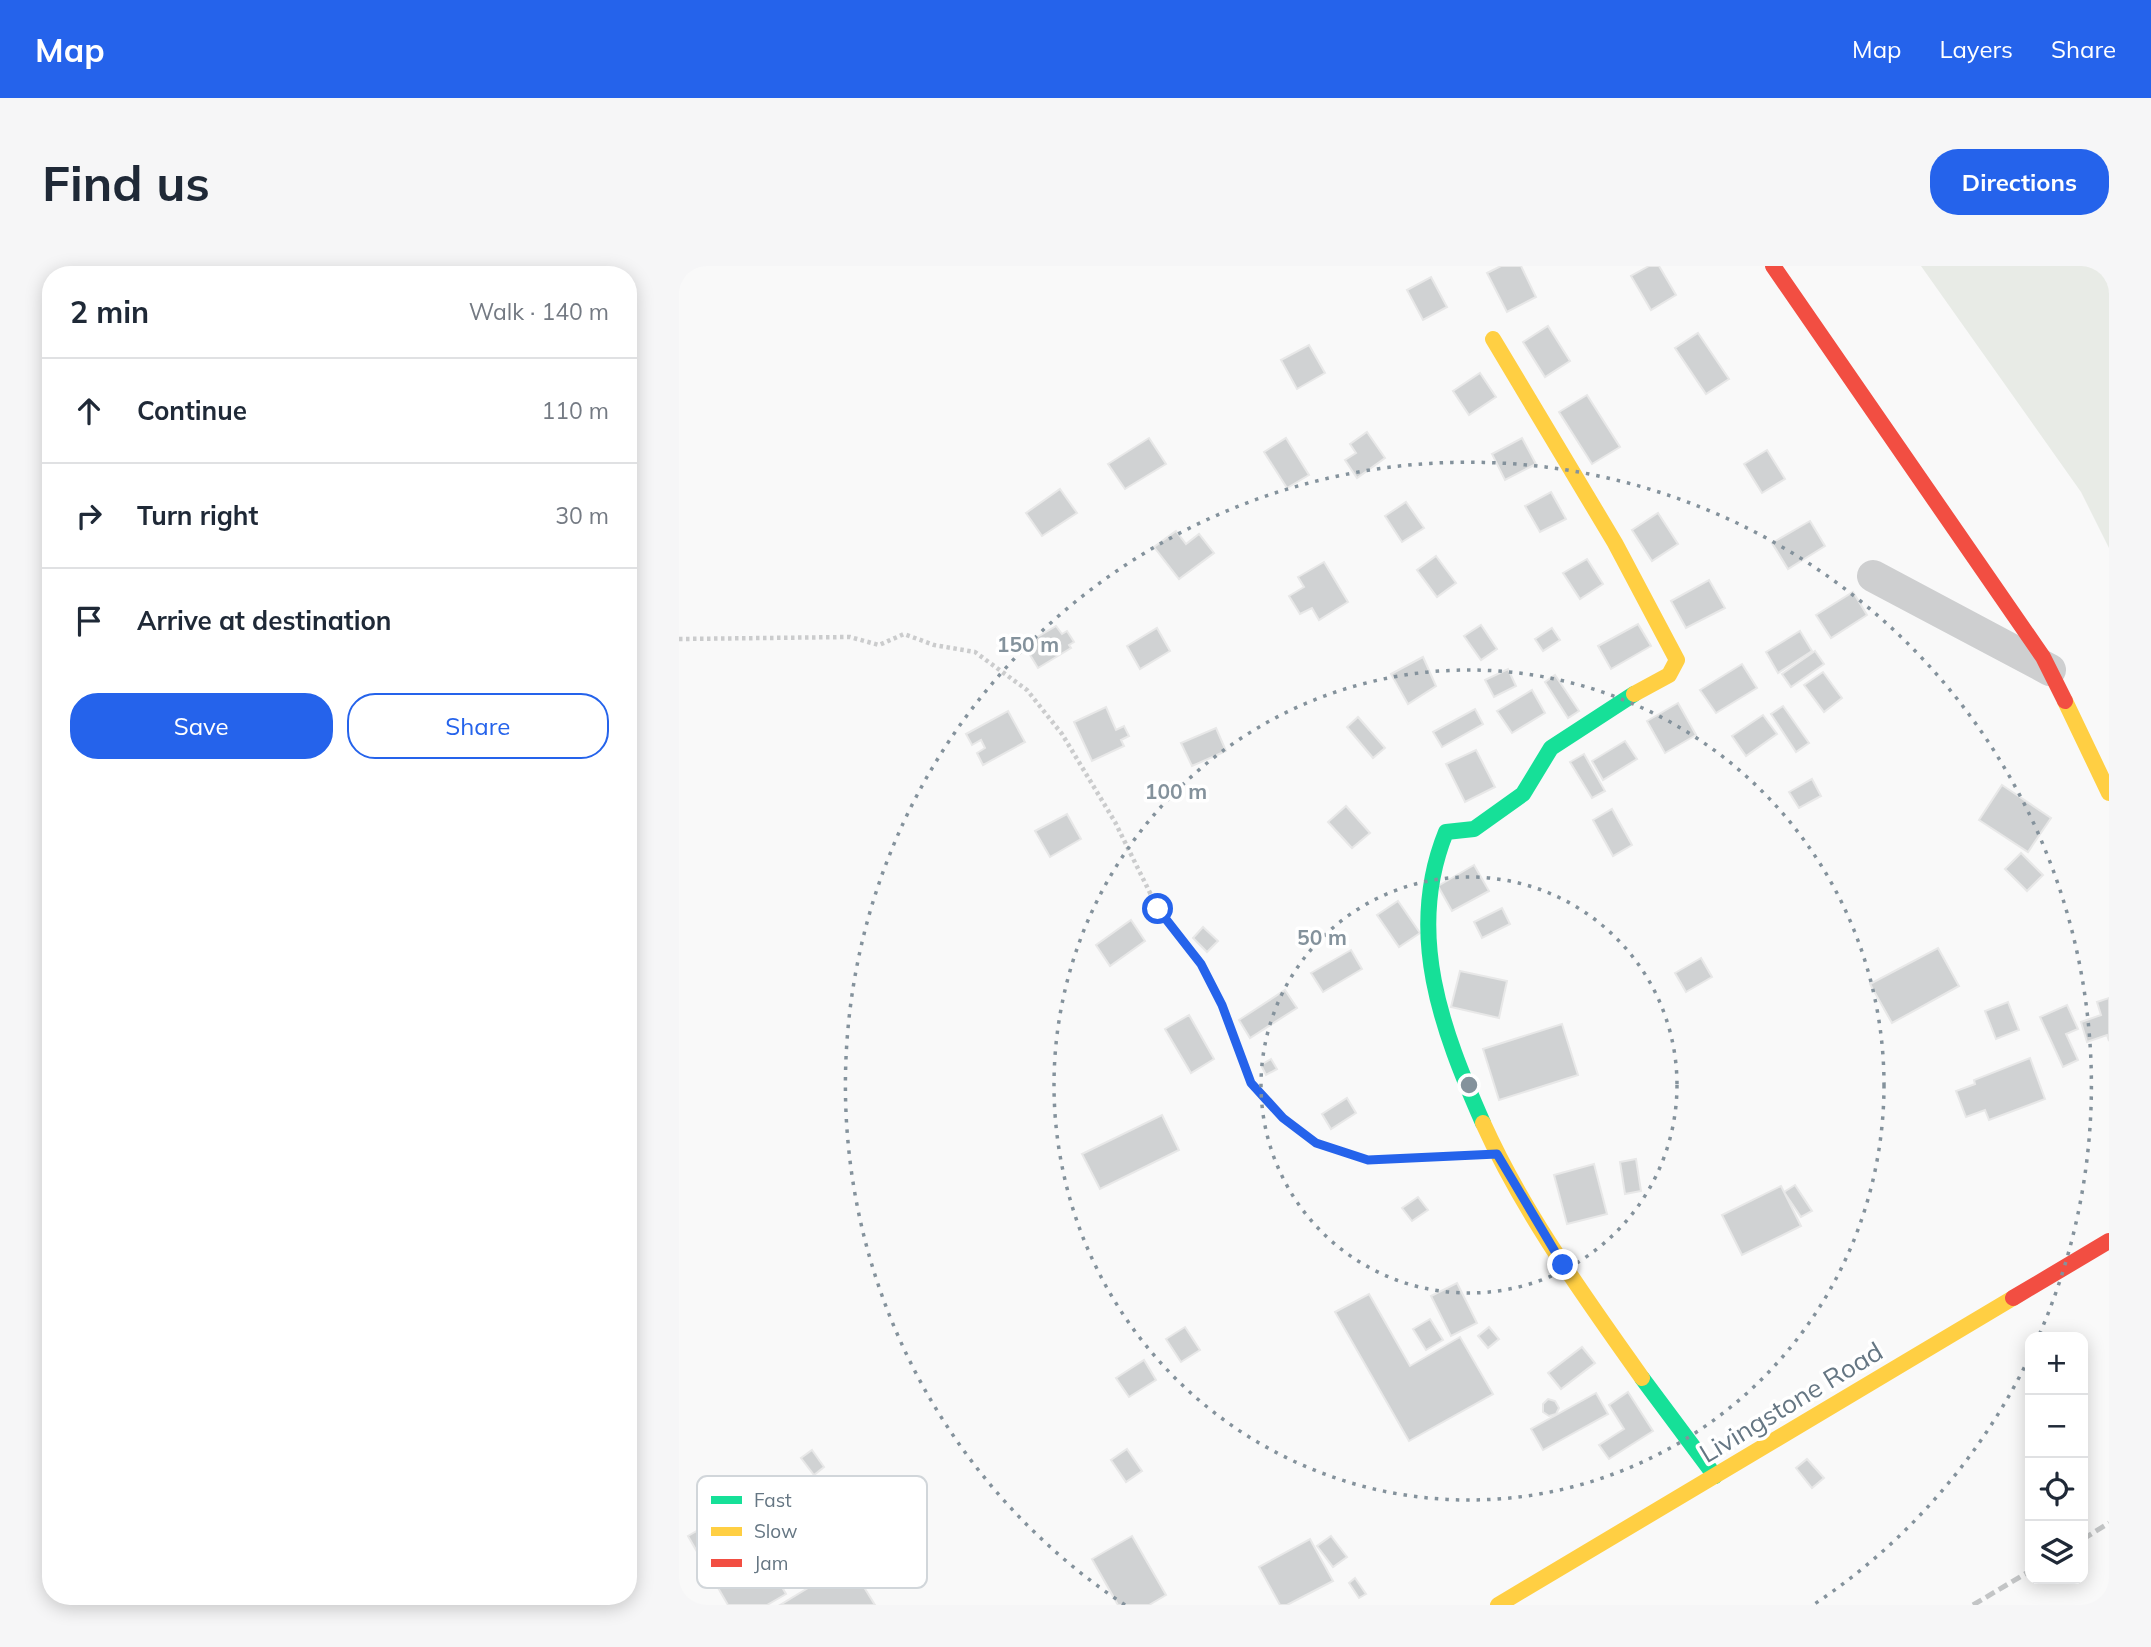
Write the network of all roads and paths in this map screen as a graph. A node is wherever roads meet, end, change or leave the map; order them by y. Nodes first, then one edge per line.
1 (1773, 266) edge
2 (1493, 339) dead end
3 (1873, 576) dead end
4 (679, 639) edge
5 (2050, 670) junction
6 (2109, 793) edge
7 (1497, 1154) junction
8 (2109, 1241) edge
9 (1715, 1476) junction
10 (1498, 1605) edge

1 - 5 main road
2 - 7 main road
3 - 5 street
4 - 7 path
5 - 6 main road
7 - 9 main road
8 - 9 main road, Livingstone Road
9 - 10 main road, Livingstone Road

